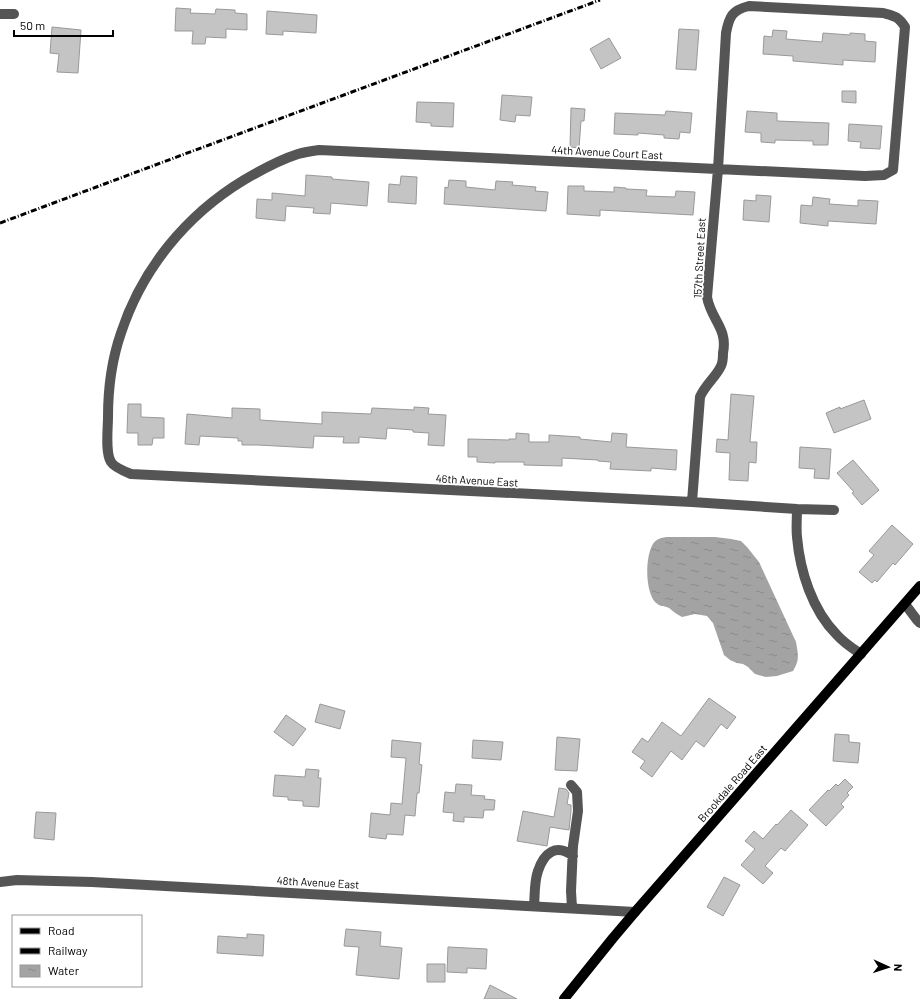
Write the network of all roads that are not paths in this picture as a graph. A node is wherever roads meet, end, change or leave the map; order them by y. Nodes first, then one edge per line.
1 (0, 14) edge
2 (14, 14) dead end
3 (718, 169) junction
4 (893, 170) joint
5 (121, 469) joint
6 (692, 502) junction
7 (796, 509) junction
8 (834, 510) dead end
9 (920, 586) edge
10 (905, 604) junction
11 (920, 622) edge
12 (861, 654) junction
13 (572, 785) dead end
14 (573, 856) junction
15 (0, 882) edge
16 (534, 906) junction
17 (572, 908) junction
18 (635, 912) junction
19 (564, 999) edge

1 - 2 street
3 - 4 street, 44th Avenue Court East
3 - 4 street, 157th Street East
3 - 5 street, 44th Avenue Court East
3 - 6 street, 157th Street East
5 - 6 street, 46th Avenue East
6 - 7 street, 46th Avenue East
7 - 8 street, 46th Avenue East
7 - 12 street
9 - 10 main road, Brookdale Road East
10 - 11 street
10 - 12 main road, Brookdale Road East
12 - 18 main road, Brookdale Road East
13 - 14 street
14 - 16 street
14 - 17 street
15 - 16 street, 48th Avenue East
16 - 17 street, 48th Avenue East
17 - 18 street, 48th Avenue East
18 - 19 main road, Brookdale Road East

